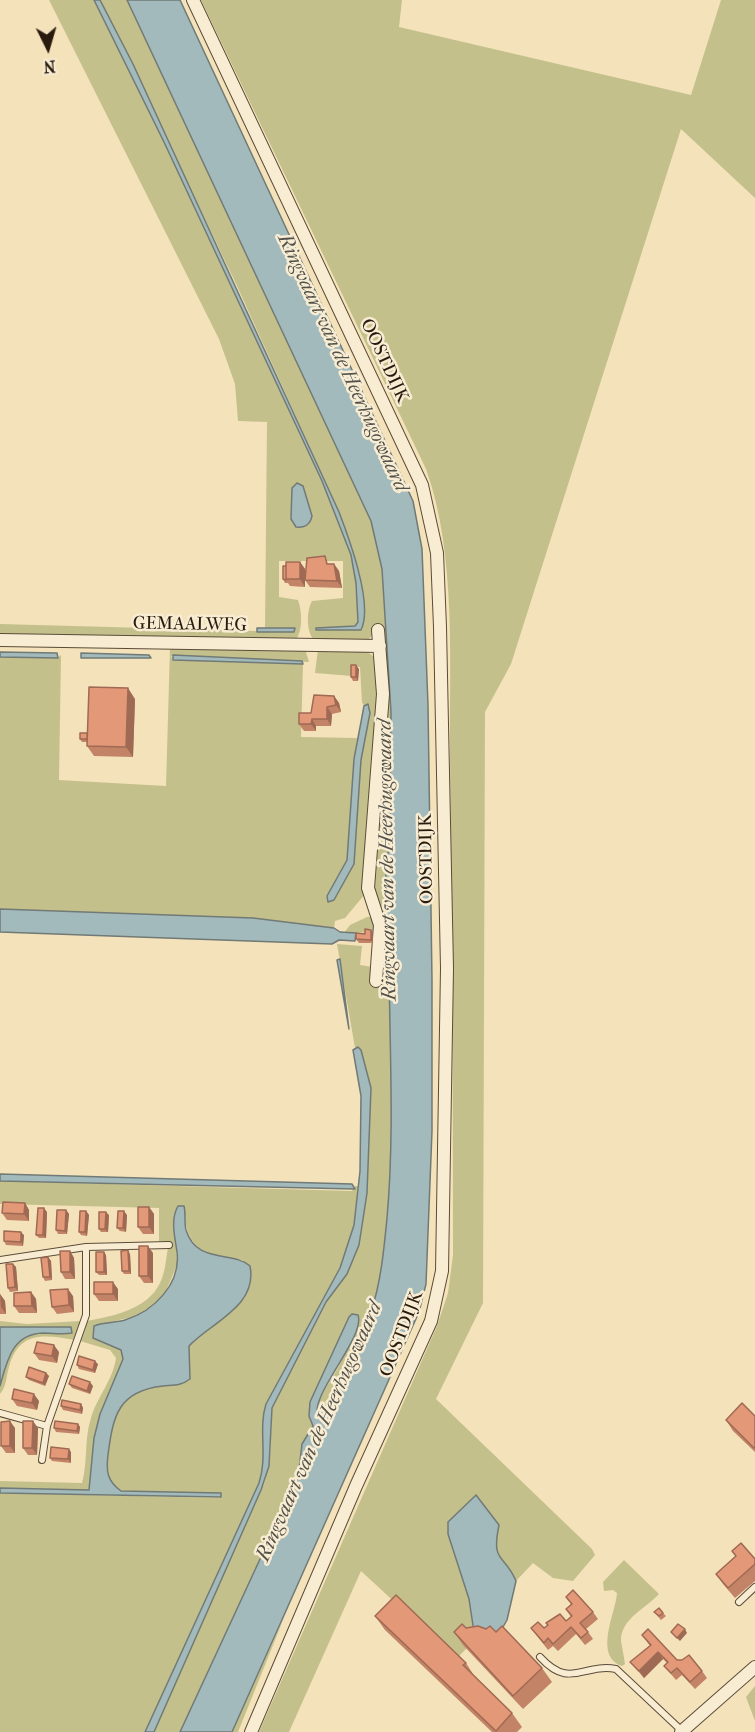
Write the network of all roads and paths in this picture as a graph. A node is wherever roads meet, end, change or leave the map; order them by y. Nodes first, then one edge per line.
1 (194, 0) edge
2 (378, 630) dead end
3 (0, 640) edge
4 (380, 646) junction
5 (376, 981) dead end
6 (169, 1245) dead end
7 (86, 1247) junction
8 (0, 1260) edge
9 (0, 1413) edge
10 (47, 1426) junction
11 (42, 1460) dead end
12 (755, 1587) edge
13 (739, 1602) dead end
14 (540, 1657) dead end
15 (755, 1667) edge
16 (252, 1732) edge
17 (682, 1732) edge

1 - 16 street, OOSTDIJK
2 - 4 street
3 - 4 street, GEMAALWEG
4 - 5 street
6 - 7 lane
7 - 8 lane
7 - 10 lane
9 - 10 lane
10 - 11 lane
12 - 13 lane
14 - 17 lane
15 - 17 street

